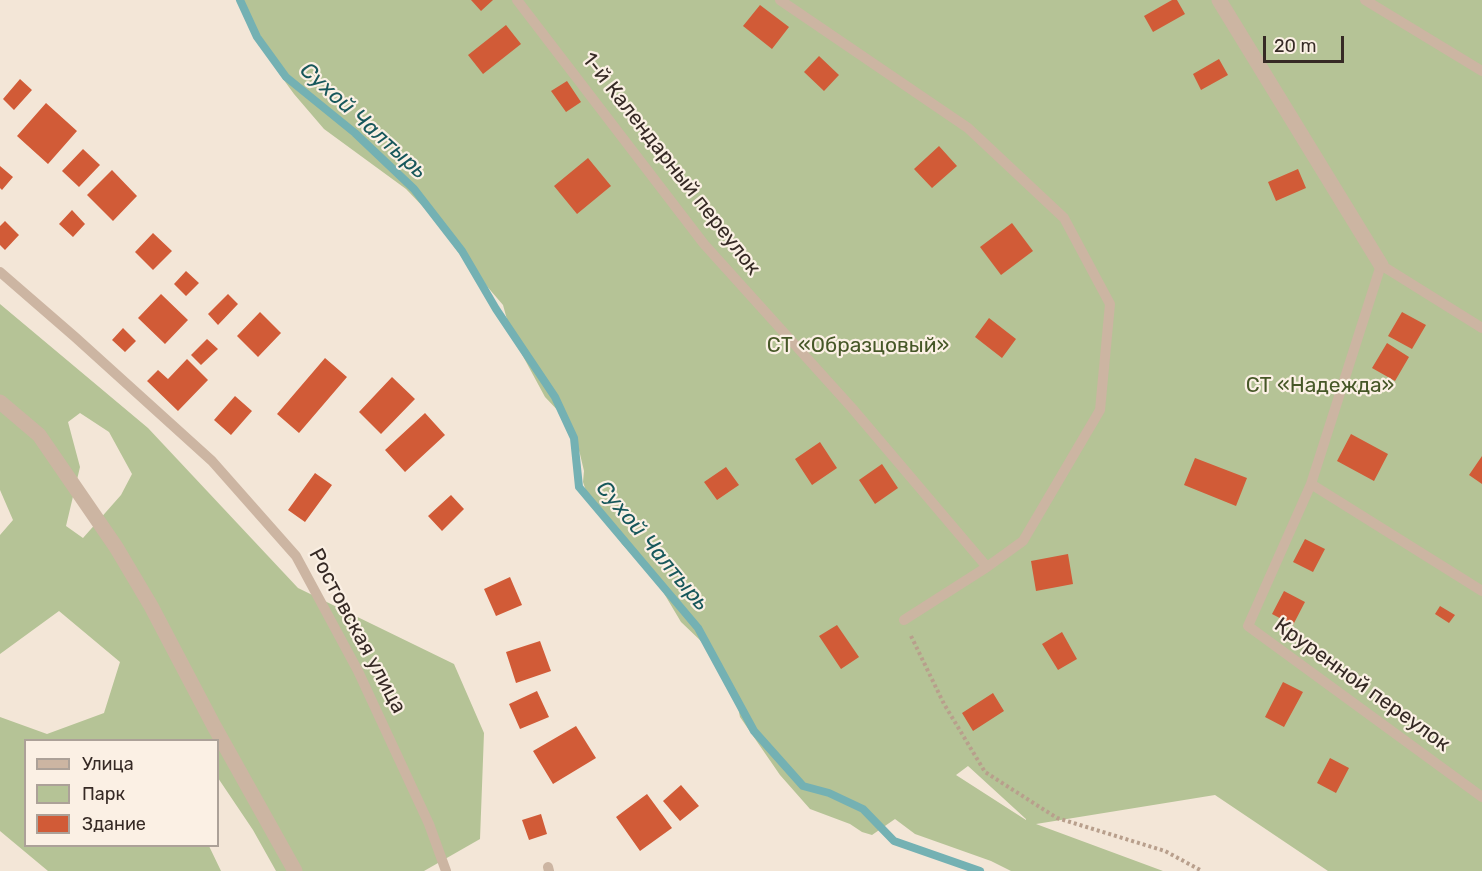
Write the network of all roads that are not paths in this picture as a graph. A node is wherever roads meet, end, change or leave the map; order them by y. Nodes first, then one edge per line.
1 (517, 0) edge
2 (780, 0) edge
3 (1219, 0) edge
4 (1365, 0) edge
5 (1482, 71) edge
6 (1381, 265) junction
7 (0, 272) edge
8 (1482, 328) edge
9 (0, 402) edge
10 (1311, 484) junction
11 (987, 567) junction
12 (1482, 591) edge
13 (904, 620) road end
14 (1482, 797) edge
15 (295, 871) edge
16 (446, 871) edge

1 - 11 lane, 1-й Календарный переулок
2 - 11 lane
3 - 6 street
4 - 5 lane
6 - 8 lane
6 - 10 lane
7 - 16 lane, Ростовская улица
9 - 15 street
10 - 12 lane
10 - 14 lane, Круренной переулок
11 - 13 lane

